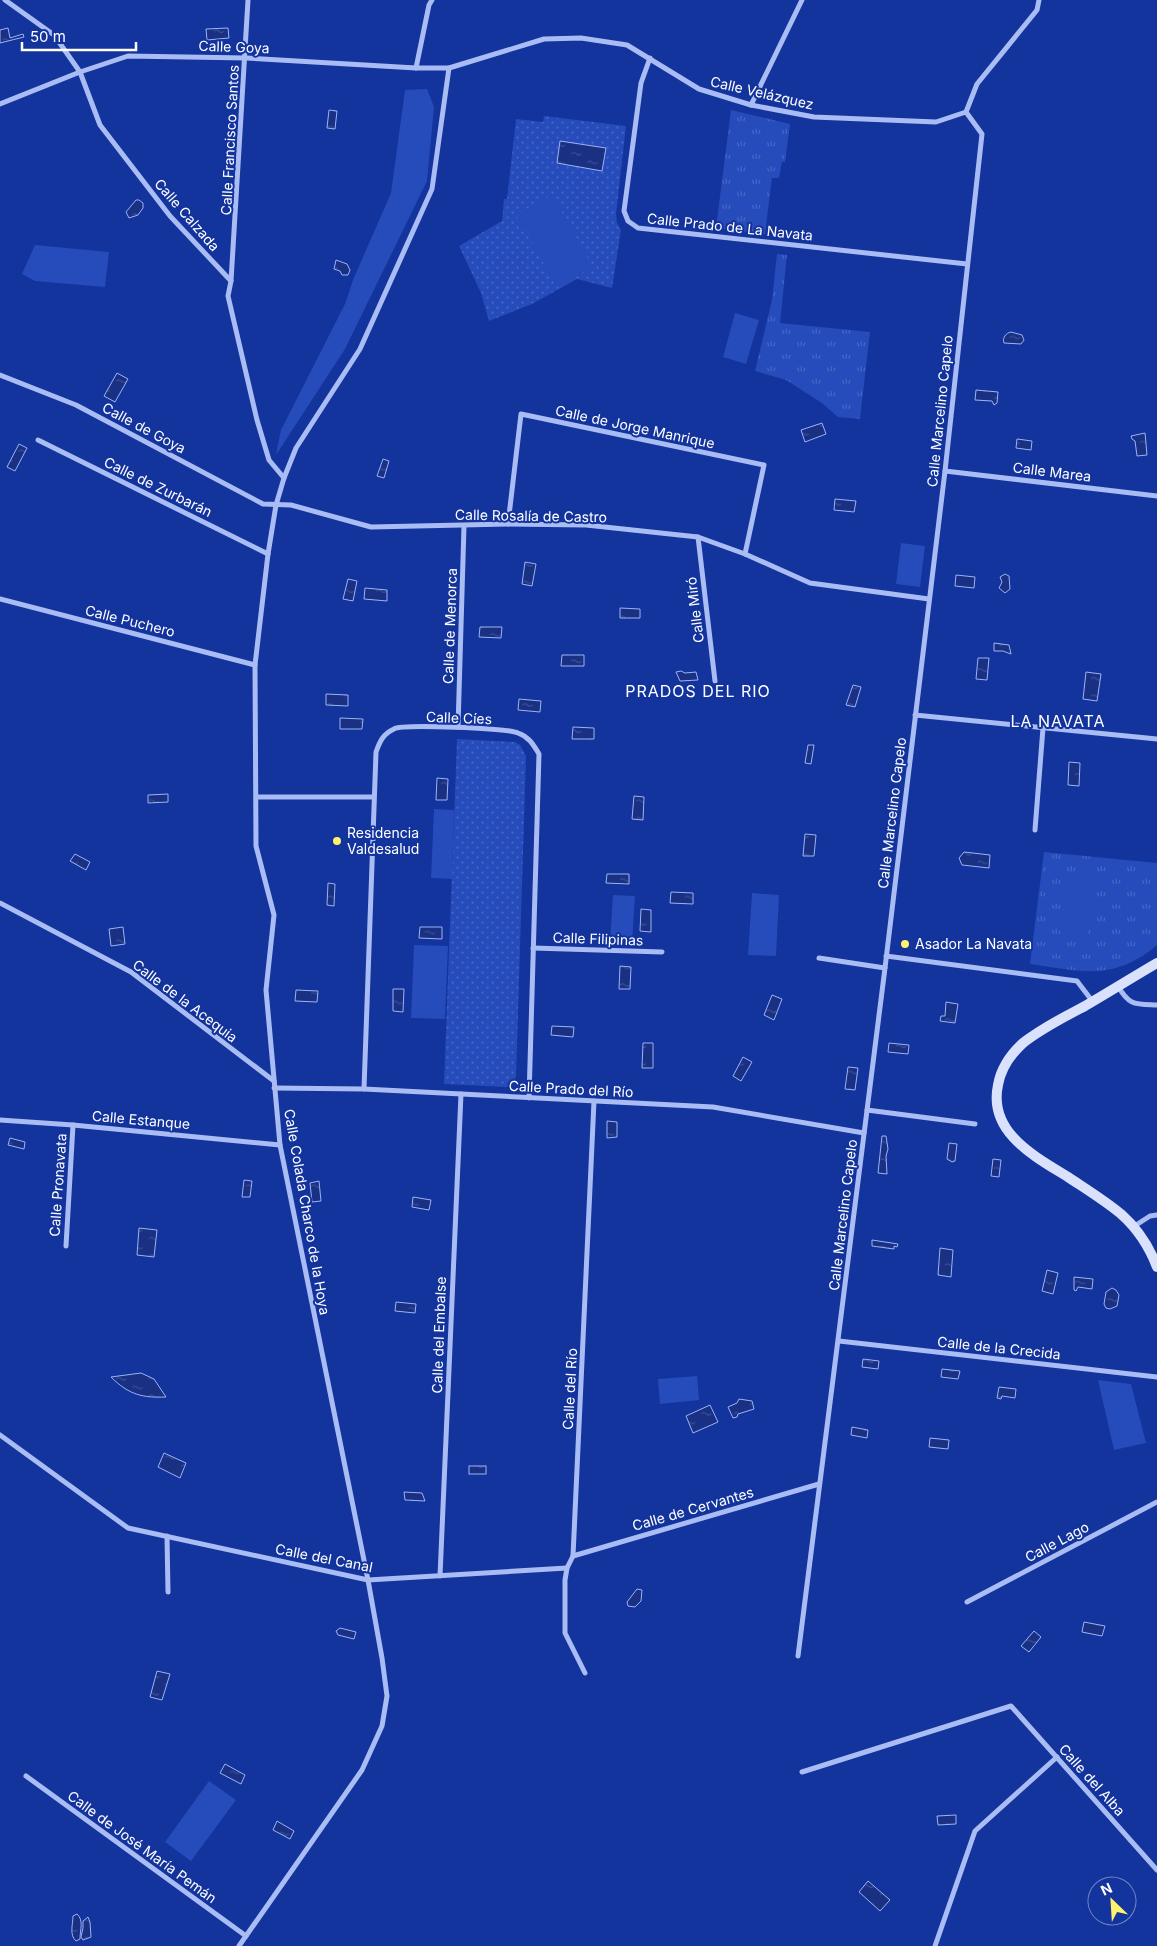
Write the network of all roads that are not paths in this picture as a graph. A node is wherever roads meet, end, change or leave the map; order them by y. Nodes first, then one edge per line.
1 (5, 0) edge
2 (248, 0) edge
3 (432, 0) edge
4 (802, 0) edge
5 (1039, 0) edge
6 (246, 58) junction
7 (650, 58) junction
8 (416, 68) junction
9 (448, 68) junction
10 (80, 72) junction
11 (0, 104) edge
12 (751, 104) junction
13 (966, 112) junction
14 (967, 264) junction
15 (231, 281) junction
16 (0, 375) edge
17 (38, 440) dead end
18 (944, 471) junction
19 (284, 478) junction
20 (1157, 496) edge
21 (276, 505) junction
22 (508, 524) junction
23 (464, 526) junction
24 (698, 537) junction
25 (268, 554) junction
26 (745, 554) junction
27 (0, 599) edge
28 (929, 599) junction
29 (255, 665) junction
30 (715, 681) dead end
31 (915, 715) junction
32 (458, 727) junction
33 (1043, 728) junction
34 (1157, 739) edge
35 (257, 796) junction
36 (373, 797) junction
37 (1035, 830) dead end
38 (0, 903) edge
39 (533, 948) junction
40 (662, 952) dead end
41 (886, 956) junction
42 (819, 958) dead end
43 (1157, 963) edge
44 (885, 968) junction
45 (1118, 986) junction
46 (1092, 1002) junction
47 (1157, 1005) edge
48 (274, 1084) junction
49 (364, 1089) junction
50 (461, 1094) junction
51 (529, 1098) junction
52 (594, 1101) junction
53 (867, 1110) junction
54 (0, 1120) edge
55 (975, 1124) dead end
56 (73, 1125) junction
57 (864, 1133) junction
58 (280, 1145) junction
59 (1157, 1215) edge
60 (1133, 1227) junction
61 (66, 1246) dead end
62 (1157, 1267) edge
63 (839, 1341) junction
64 (1157, 1377) edge
65 (0, 1435) edge
66 (819, 1484) junction
67 (1157, 1502) edge
68 (167, 1536) junction
69 (573, 1556) junction
70 (567, 1568) junction
71 (440, 1576) junction
72 (368, 1580) junction
73 (168, 1592) dead end
74 (967, 1602) dead end
75 (798, 1656) dead end
76 (585, 1673) dead end
77 (1056, 1757) junction
78 (802, 1772) dead end
79 (26, 1776) dead end
80 (1157, 1870) edge
81 (246, 1936) junction
82 (239, 1946) edge
83 (934, 1946) edge

1 - 10 street, Calle Calzada
2 - 6 street, Calle Francisco Santos
3 - 8 street
4 - 12 street
5 - 13 street
6 - 8 street, Calle Goya
6 - 10 street, Calle Goya
6 - 15 street, Calle Francisco Santos
7 - 9 street, Calle Velázquez
7 - 12 street, Calle Velázquez
7 - 14 street, Calle Prado de La Navata
8 - 9 street
9 - 19 street, Calle Colada Charco de la Hoya
10 - 11 street, Calle Goya
10 - 15 street, Calle Calzada
12 - 13 street, Calle Velázquez
13 - 14 street, Calle Marcelino Capelo
14 - 18 street, Calle Marcelino Capelo
15 - 19 street
16 - 21 street, Calle de Goya
17 - 25 street, Calle de Zurbarán
18 - 20 street, Calle Marea
18 - 28 street, Calle Marcelino Capelo
19 - 21 street, Calle Colada Charco de la Hoya
21 - 23 street, Calle Rosalía de Castro
21 - 25 street, Calle Colada Charco de la Hoya
22 - 23 street, Calle Rosalía de Castro
22 - 24 street, Calle Rosalía de Castro
22 - 26 street, Calle de Jorge Manrique
23 - 32 street, Calle de Menorca
24 - 26 street, Calle Rosalía de Castro
24 - 30 street, Calle Miró
25 - 29 street, Calle Colada Charco de la Hoya
26 - 28 street, Calle Rosalía de Castro
27 - 29 street, Calle Puchero
28 - 31 street, Calle Marcelino Capelo
29 - 35 street, Calle Colada Charco de la Hoya
31 - 33 street
31 - 41 street, Calle Marcelino Capelo
32 - 36 street, Calle Cíes
32 - 39 street, Calle Cíes
33 - 34 street
33 - 37 street
35 - 36 street
35 - 48 street, Calle Colada Charco de la Hoya
36 - 49 street, Calle Cíes
38 - 48 street, Calle de la Acequia
39 - 40 street, Calle Filipinas
39 - 51 street, Calle Cíes
41 - 44 street, Calle Marcelino Capelo
41 - 46 street
42 - 44 street
43 - 45 main road
44 - 53 street, Calle Marcelino Capelo
45 - 46 main road
45 - 47 street
46 - 60 main road
48 - 49 street, Calle Prado del Río
48 - 58 street, Calle Colada Charco de la Hoya
49 - 50 street, Calle Prado del Río
50 - 51 street, Calle Prado del Río
50 - 71 street, Calle del Embalse
51 - 52 street, Calle Prado del Río
52 - 57 street, Calle Prado del Río
52 - 69 street, Calle del Río
53 - 55 street
53 - 57 street, Calle Marcelino Capelo
54 - 56 street, Calle Estanque
56 - 58 street, Calle Estanque
56 - 61 street, Calle Pronavata
57 - 63 street, Calle Marcelino Capelo
58 - 72 street, Calle Colada Charco de la Hoya
59 - 60 street
60 - 62 main road
63 - 64 street, Calle de la Crecida
63 - 66 street, Calle Marcelino Capelo
65 - 68 street, Calle del Canal
66 - 69 street, Calle de Cervantes
66 - 75 street, Calle Marcelino Capelo
67 - 74 street, Calle Lago
68 - 72 street, Calle del Canal
68 - 73 street
69 - 70 street, Calle del Río
70 - 71 street, Calle del Canal
70 - 76 street, Calle del Río
71 - 72 street, Calle del Canal
72 - 81 street, Calle Colada Charco de la Hoya
77 - 78 street, Calle del Alba
77 - 80 street, Calle del Alba
77 - 83 street
79 - 81 street, Calle de José María Pemán
81 - 82 street, Calle Colada Charco de la Hoya

